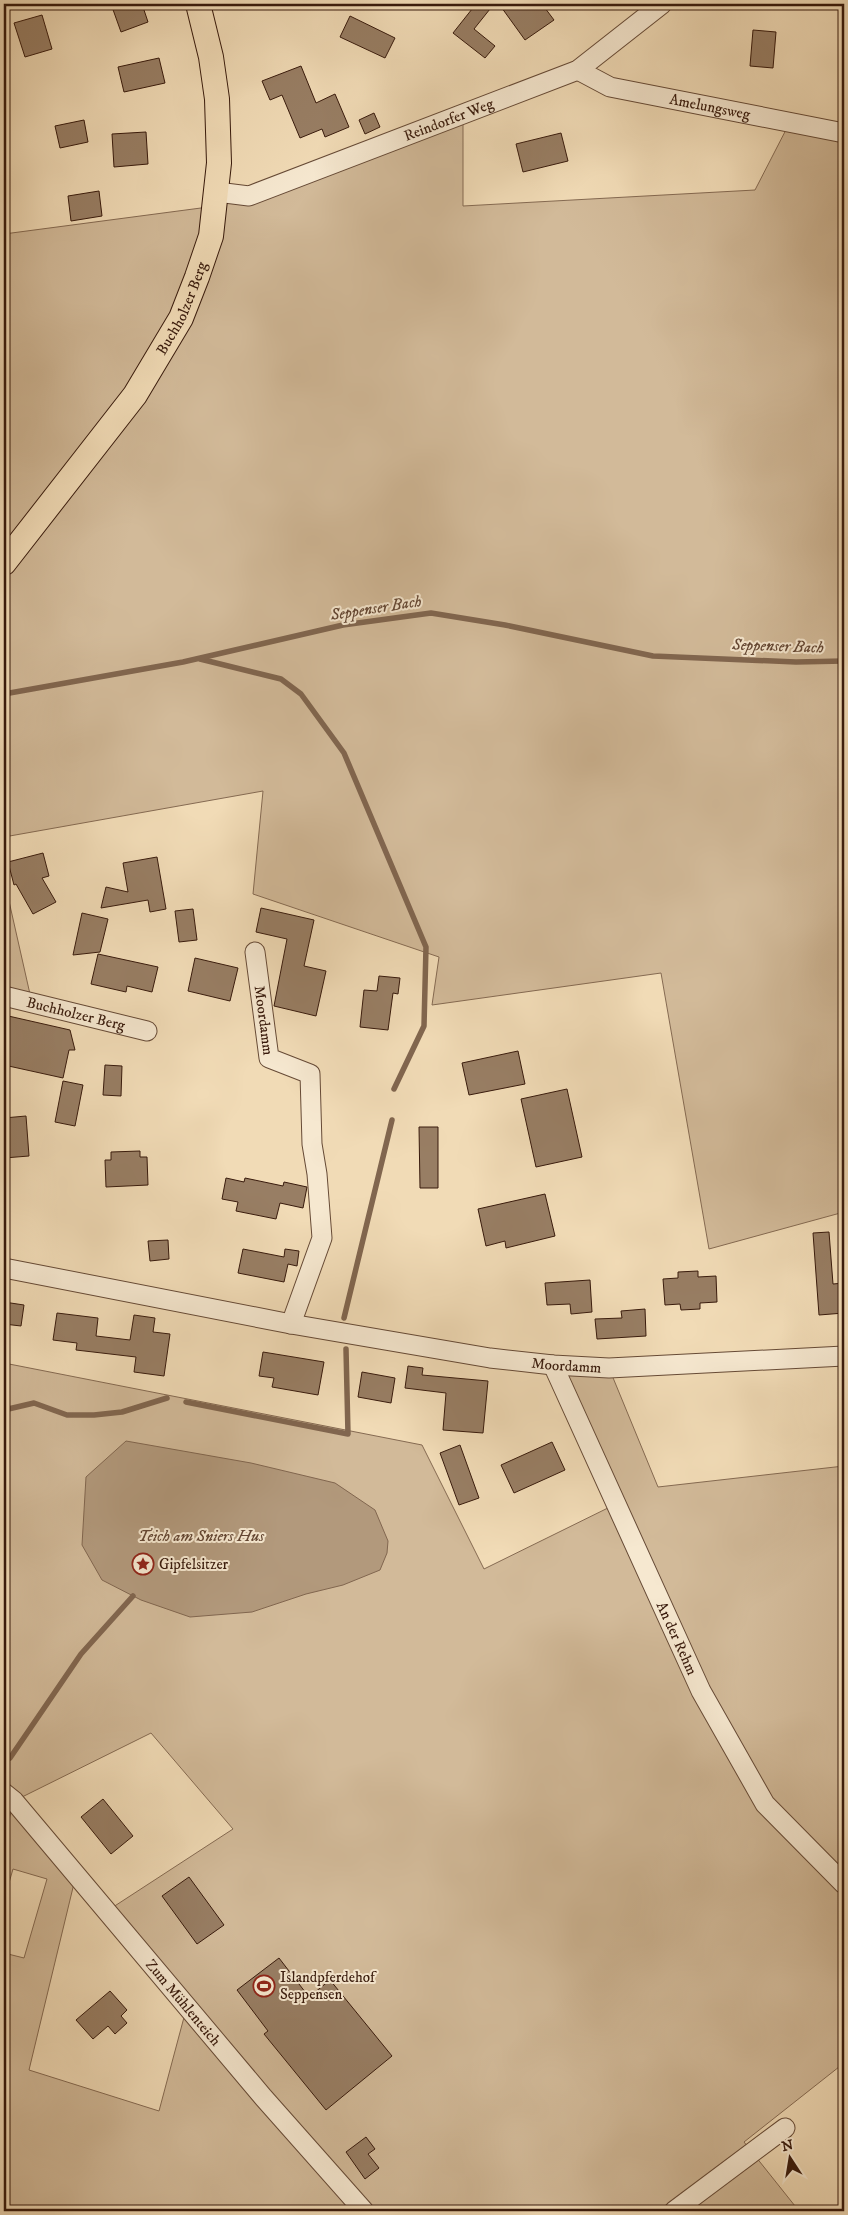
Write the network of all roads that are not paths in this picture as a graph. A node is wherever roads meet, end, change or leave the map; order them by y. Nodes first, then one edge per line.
1 (198, 4) edge
2 (662, 4) edge
3 (578, 70) junction
4 (844, 133) edge
5 (218, 192) junction
6 (4, 563) edge
7 (255, 952) dead end
8 (4, 996) edge
9 (147, 1031) dead end
10 (4, 1268) edge
11 (291, 1324) junction
12 (844, 1356) edge
13 (552, 1365) junction
14 (4, 1793) edge
15 (844, 1884) edge
16 (785, 2128) dead end
17 (364, 2211) edge
18 (674, 2211) edge

1 - 5 main road, Buchholzer Berg
2 - 3 street, Reindorfer Weg
3 - 4 street, Amelungsweg
3 - 5 street, Reindorfer Weg
5 - 6 main road, Buchholzer Berg
7 - 11 street, Moordamm
8 - 9 street, Buchholzer Berg
10 - 11 street, Moordamm
11 - 13 street, Moordamm
12 - 13 street, Moordamm
13 - 15 street, An der Rehm
14 - 17 street, Zum Mühlenteich
16 - 18 street

